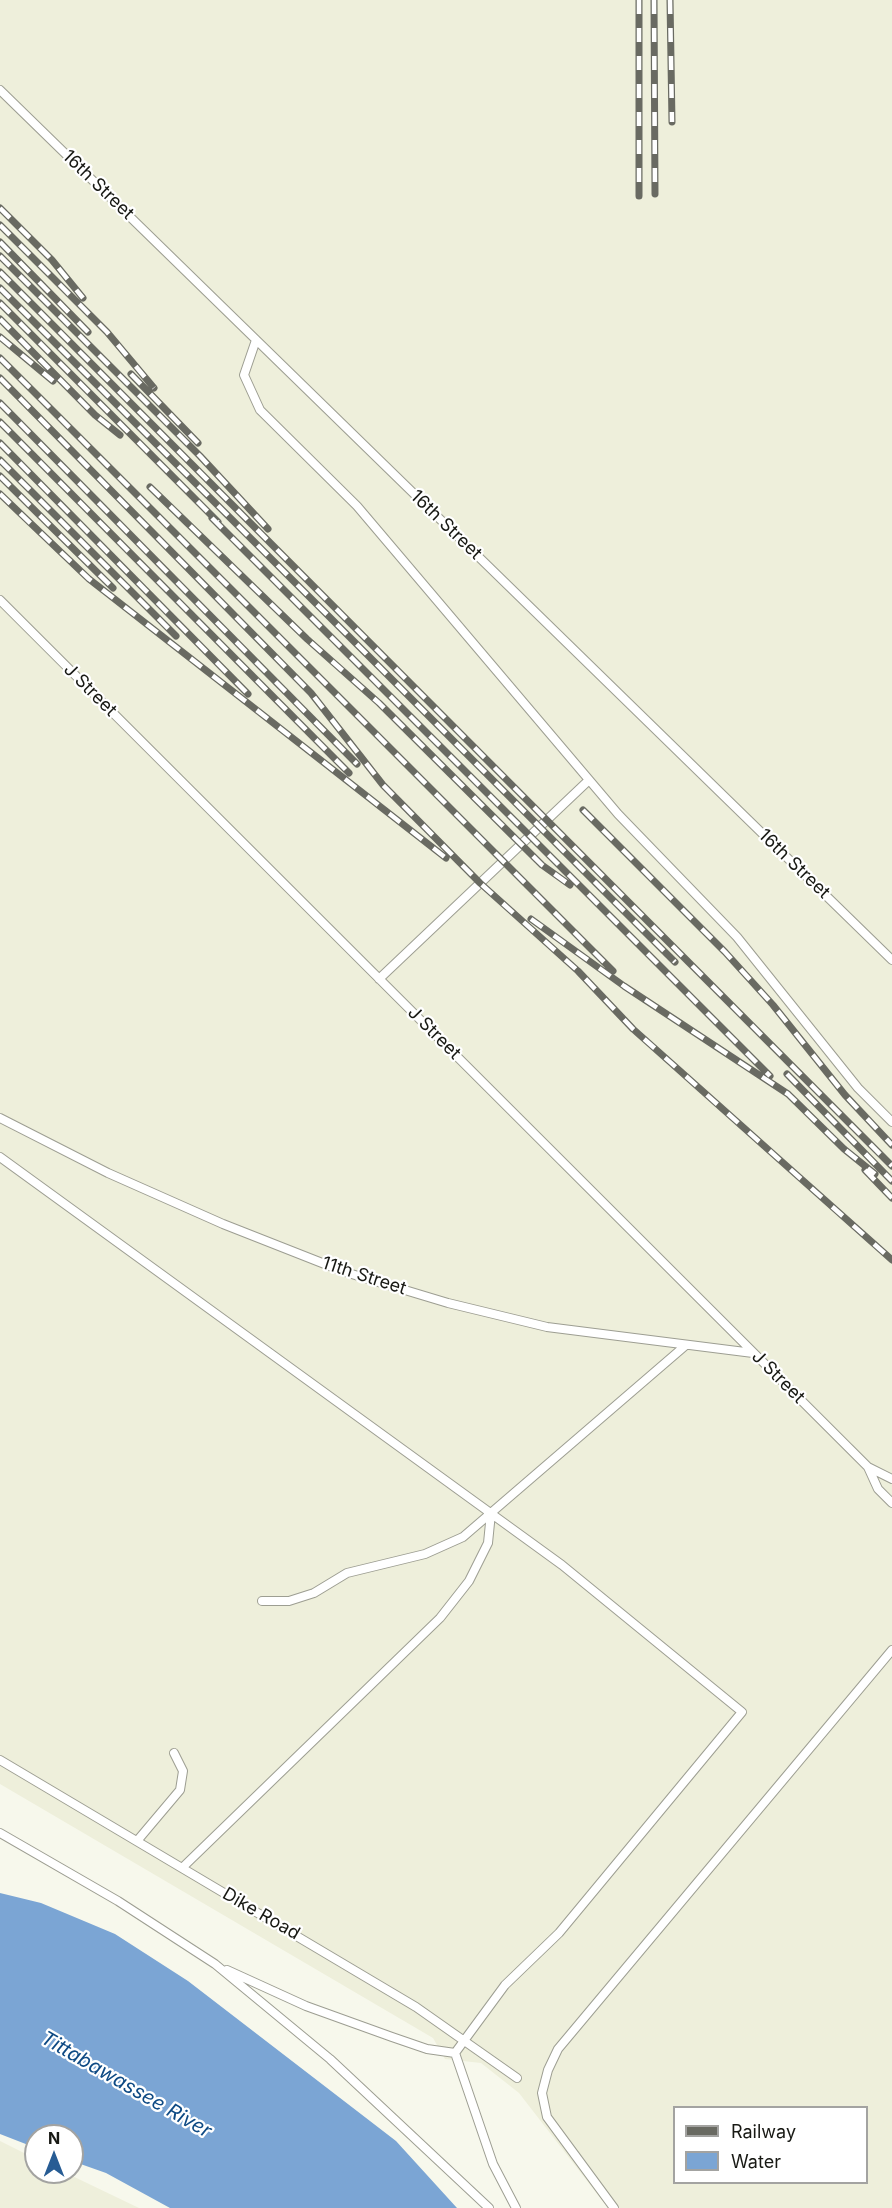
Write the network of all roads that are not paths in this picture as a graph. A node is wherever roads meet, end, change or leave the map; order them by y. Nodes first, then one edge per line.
1 (0, 90) edge
2 (256, 340) junction
3 (0, 600) edge
4 (589, 780) junction
5 (892, 960) edge
6 (380, 979) junction
7 (0, 1118) edge
8 (892, 1122) edge
9 (0, 1157) edge
10 (686, 1345) junction
11 (753, 1353) junction
12 (868, 1467) junction
13 (892, 1479) edge
14 (892, 1503) edge
15 (491, 1513) junction
16 (262, 1601) dead end
17 (892, 1650) edge
18 (174, 1754) dead end
19 (0, 1760) edge
20 (0, 1833) edge
21 (137, 1841) junction
22 (182, 1868) junction
23 (215, 1964) junction
24 (465, 2039) junction
25 (455, 2053) junction
26 (517, 2078) dead end
27 (489, 2208) edge
28 (516, 2208) edge
29 (614, 2208) edge

1 - 2 lane, 16th Street
2 - 4 lane
2 - 5 lane, 16th Street
3 - 6 lane, J Street
4 - 6 lane
4 - 8 lane
6 - 11 lane, J Street
7 - 10 lane, 11th Street
9 - 15 lane
10 - 11 lane, 11th Street
10 - 15 lane
11 - 12 lane, J Street
12 - 13 lane, J Street
12 - 14 lane, J Street
15 - 16 lane
15 - 22 lane
15 - 24 lane
17 - 29 lane
18 - 21 lane
19 - 21 lane, Dike Road
20 - 23 lane
21 - 22 lane, Dike Road
22 - 24 lane, Dike Road
23 - 25 lane
23 - 27 lane
24 - 25 lane
24 - 26 lane, Dike Road
25 - 28 lane

